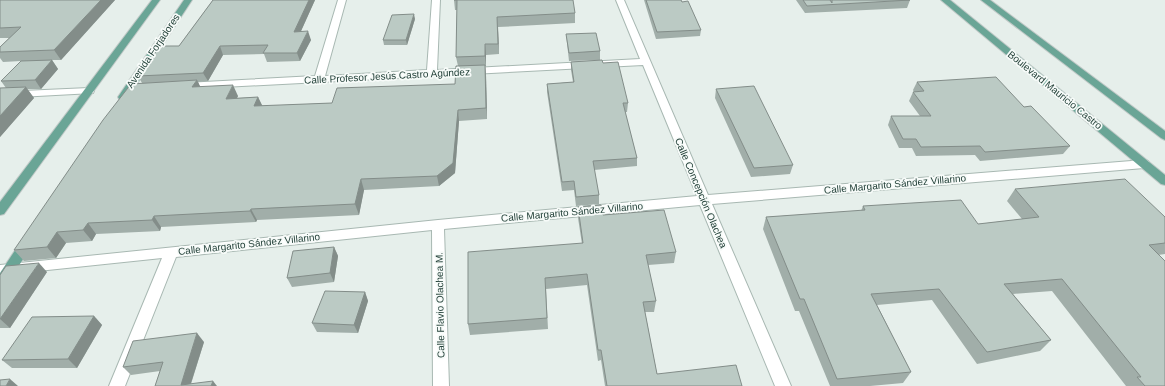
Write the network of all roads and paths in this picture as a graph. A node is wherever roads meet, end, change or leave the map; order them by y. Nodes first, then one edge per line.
1 (156, 0) edge
2 (188, 0) edge
3 (342, 0) edge
4 (436, 0) edge
5 (620, 0) edge
6 (945, 0) edge
7 (985, 0) edge
8 (647, 62) junction
9 (432, 74) junction
10 (320, 79) junction
11 (174, 87) edge
12 (143, 89) edge
13 (89, 90) junction
14 (127, 90) junction
15 (0, 95) edge
16 (119, 103) edge
17 (1165, 136) edge
18 (1144, 164) junction
19 (1165, 181) edge
20 (704, 200) junction
21 (0, 211) edge
22 (438, 225) junction
23 (31, 236) edge
24 (171, 252) junction
25 (5, 270) edge
26 (0, 284) edge
27 (117, 386) edge
28 (441, 386) edge
29 (783, 386) edge

1 - 13 main road
2 - 14 main road, Avenida Forjadores
3 - 10 street
4 - 9 street
5 - 8 street, Calle Concepción Olachea
6 - 18 main road, Boulevard Mauricio Castro
7 - 17 main road
8 - 9 street, Calle Profesor Jesús Castro Agúndez
8 - 20 street, Calle Concepción Olachea
9 - 10 street, Calle Profesor Jesús Castro Agúndez
10 - 11 street, Calle Profesor Jesús Castro Agúndez
12 - 14 street
13 - 15 street
13 - 21 main road
14 - 16 main road, Avenida Forjadores
18 - 19 main road, Boulevard Mauricio Castro
18 - 20 street, Calle Margarito Sández Villarino
20 - 22 street, Calle Margarito Sández Villarino
20 - 29 street, Calle Concepción Olachea
22 - 24 street, Calle Margarito Sández Villarino
22 - 28 street, Calle Flavio Olachea M.
23 - 25 main road
24 - 25 street, Calle Margarito Sández Villarino
24 - 27 street
25 - 26 main road

